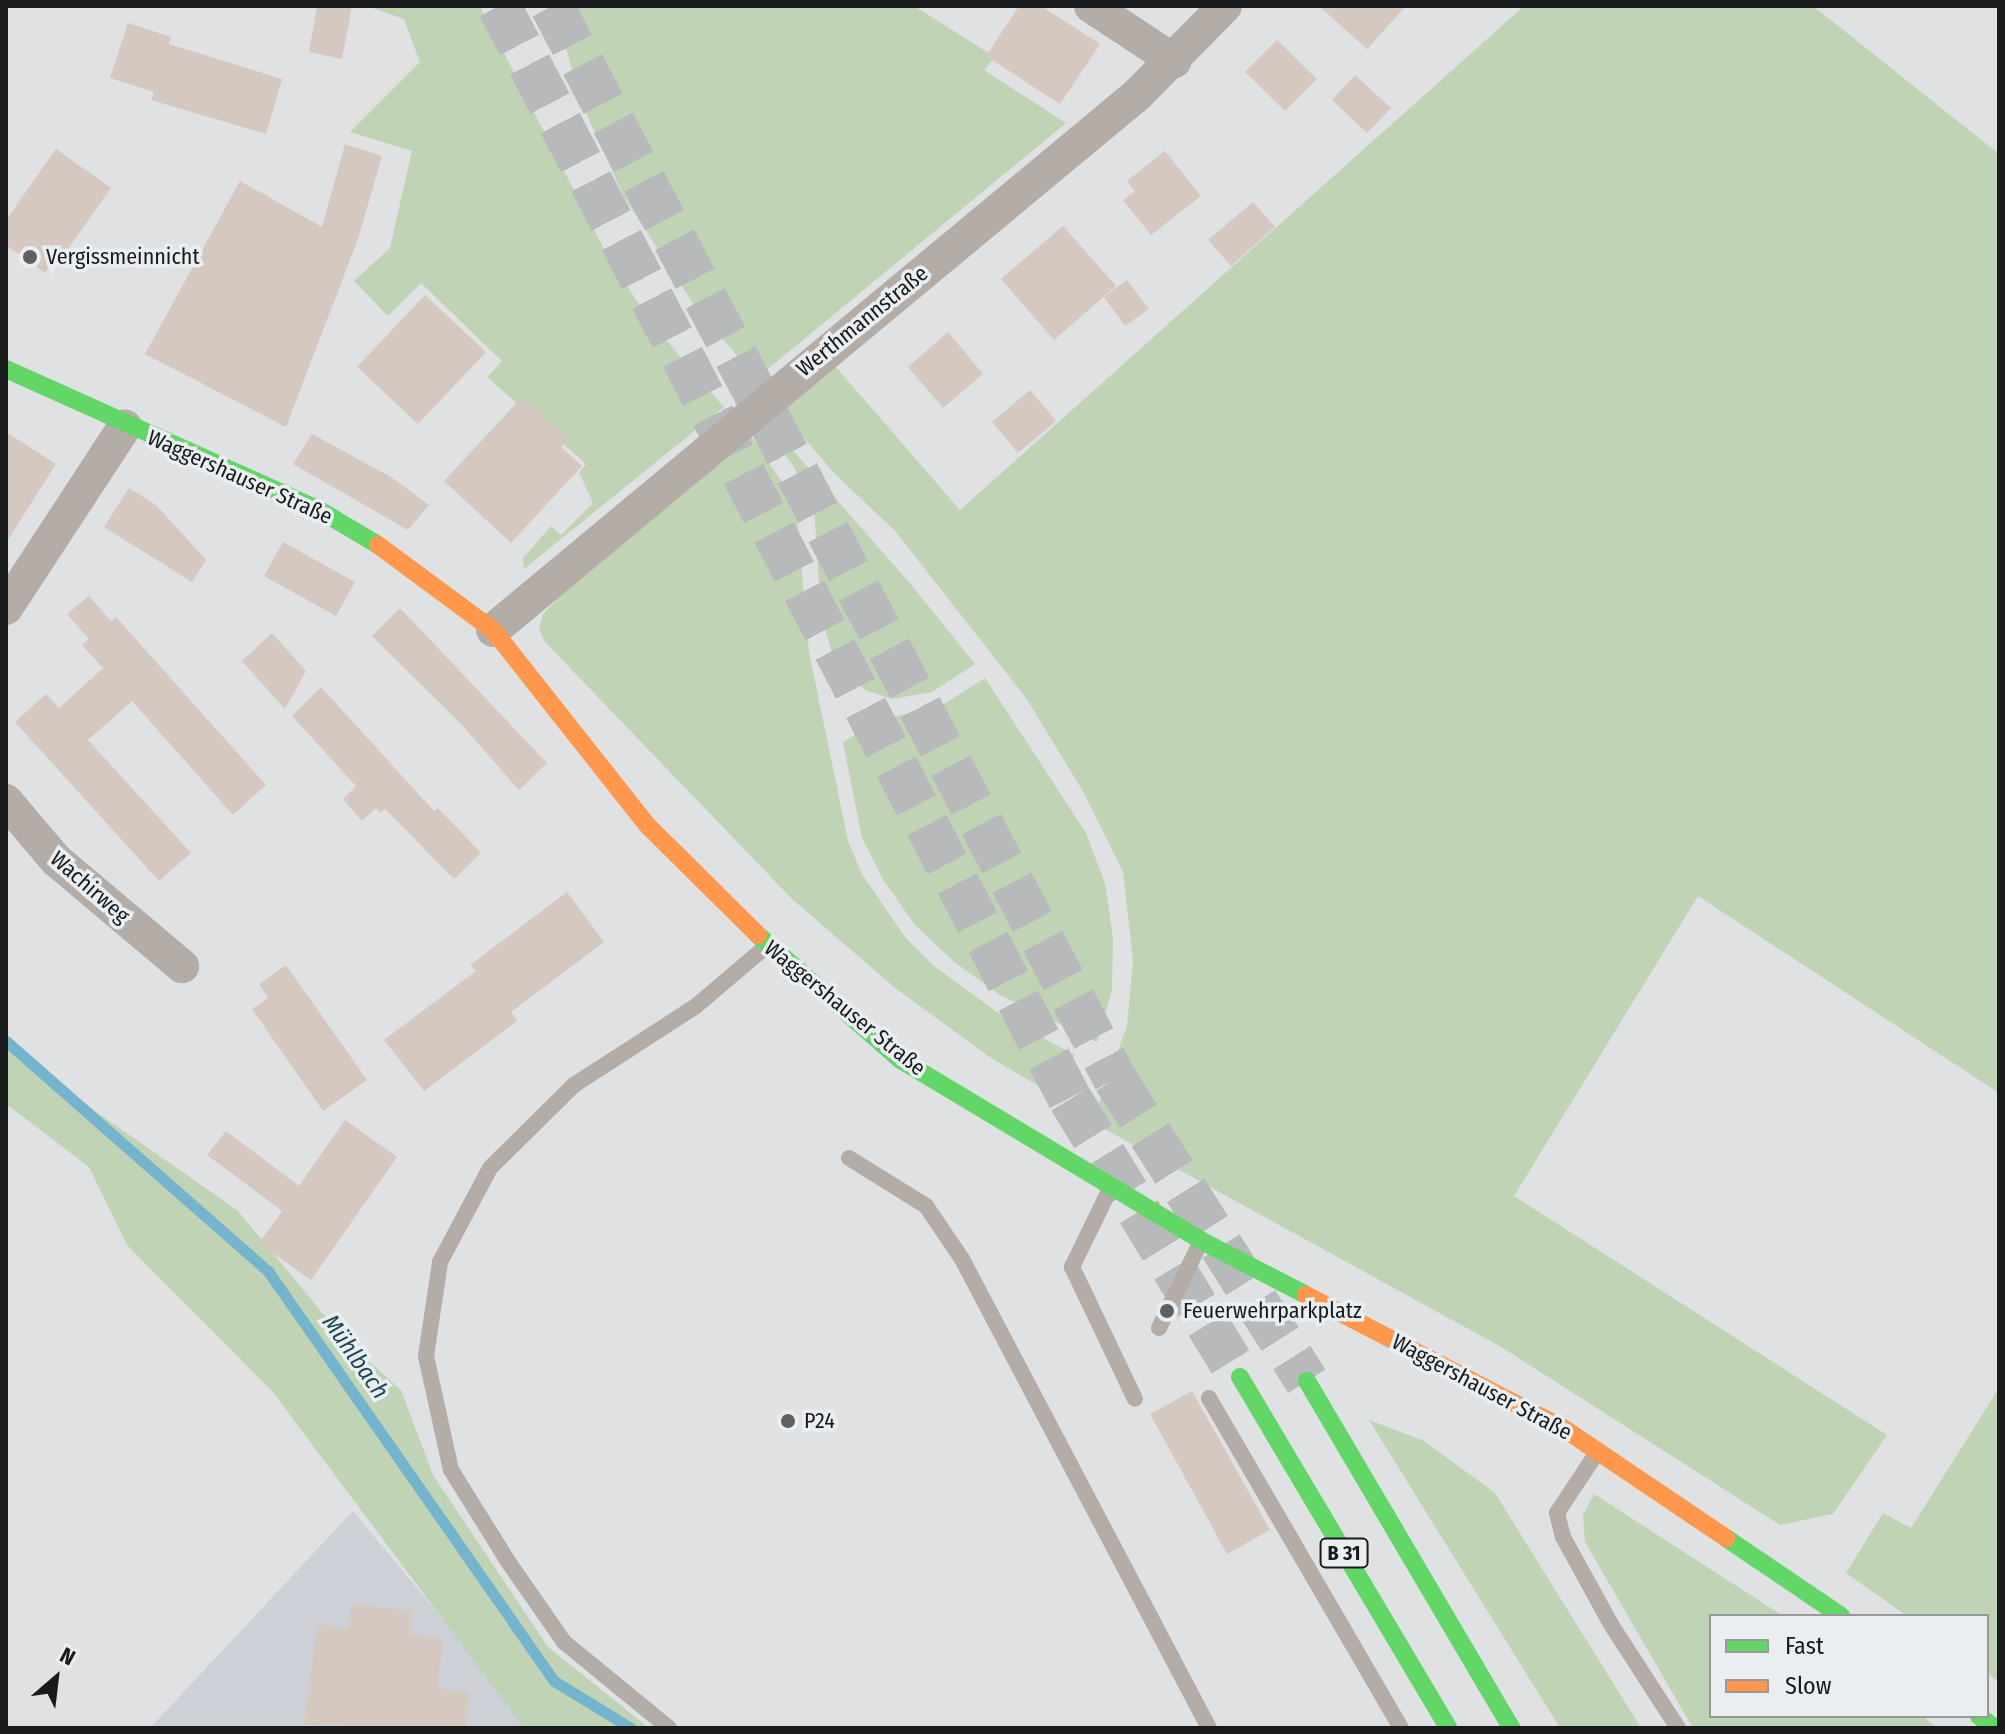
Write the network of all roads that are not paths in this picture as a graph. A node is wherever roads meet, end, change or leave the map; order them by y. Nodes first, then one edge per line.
1 (1091, 6) edge
2 (1225, 6) edge
3 (1174, 61) junction
4 (6, 369) edge
5 (125, 426) junction
6 (6, 608) edge
7 (493, 630) junction
8 (6, 801) edge
9 (768, 945) junction
10 (182, 966) dead end
11 (849, 1158) dead end
12 (1110, 1189) junction
13 (1202, 1241) junction
14 (1159, 1328) dead end
15 (1240, 1377) tunnel mouth
16 (1307, 1381) tunnel mouth
17 (1209, 1398) dead end
18 (1135, 1399) dead end
19 (1598, 1451) junction
20 (1838, 1614) edge
21 (669, 1728) edge
22 (1209, 1728) edge
23 (1401, 1728) edge
24 (1448, 1728) edge
25 (1511, 1728) edge
26 (1678, 1728) edge

1 - 3 street
2 - 3 street, Werthmannstraße
3 - 7 street, Werthmannstraße
4 - 5 main road, Waggershauser Straße
5 - 6 street
5 - 7 main road, Waggershauser Straße
7 - 9 main road, Waggershauser Straße
8 - 10 street, Wachirweg
9 - 12 main road, Waggershauser Straße
9 - 21 lane
11 - 22 lane
12 - 13 main road, Waggershauser Straße
12 - 18 lane
13 - 14 lane
13 - 19 main road, Waggershauser Straße
15 - 24 main road, B 31
16 - 25 main road, B 31
17 - 23 lane
19 - 20 main road, Waggershauser Straße
19 - 26 lane

